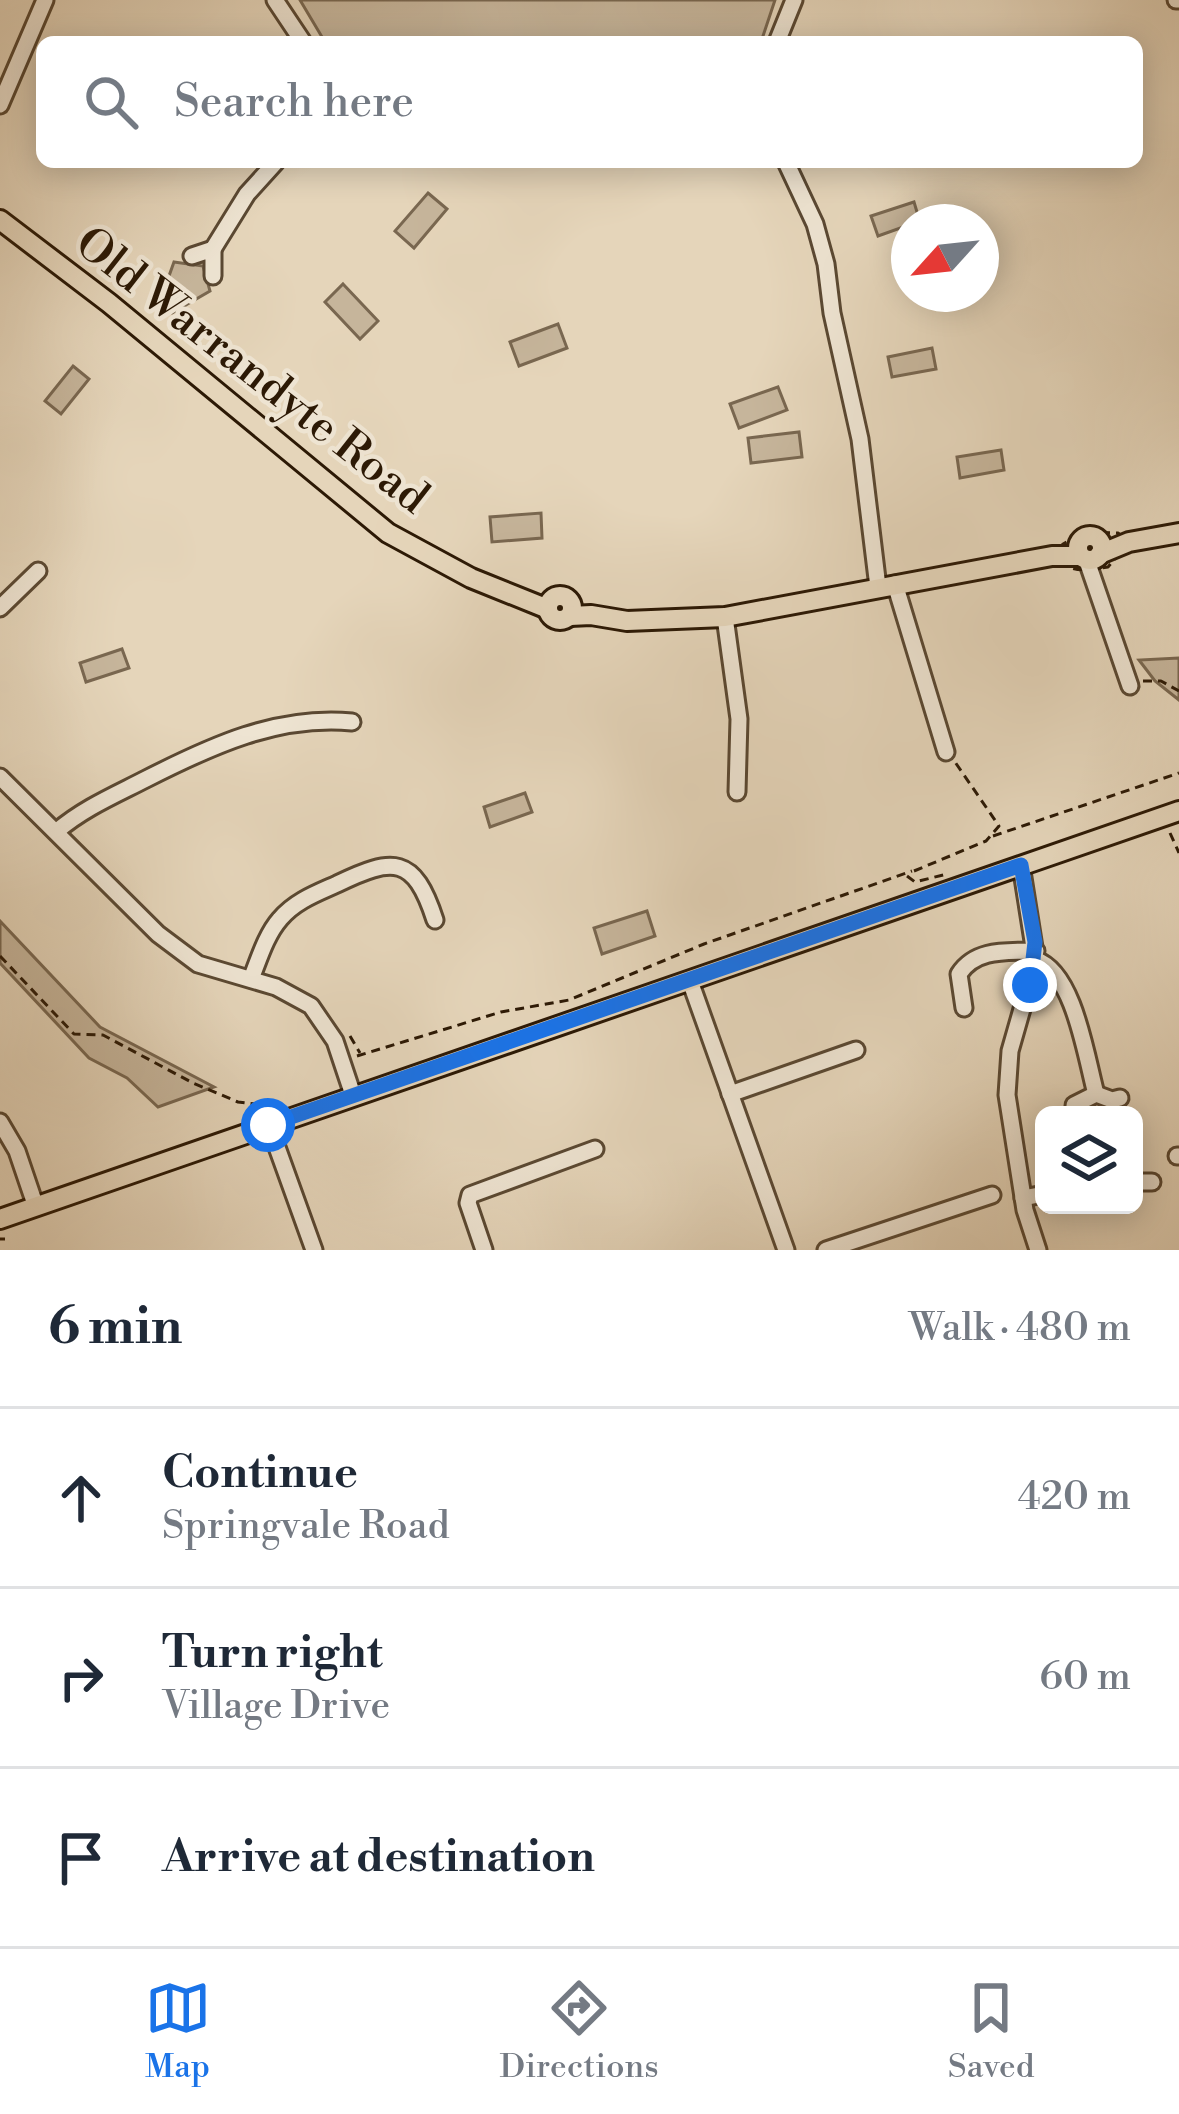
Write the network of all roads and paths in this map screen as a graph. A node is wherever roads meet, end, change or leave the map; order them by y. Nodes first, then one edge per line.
1 (45, 0) edge
2 (275, 0) edge
3 (794, 0) edge
4 (299, 36) edge
5 (779, 36) edge
6 (0, 105) edge
7 (271, 168) edge
8 (789, 168) edge
9 (0, 220) edge
10 (213, 249) junction
11 (192, 256) dead end
12 (214, 276) dead end
13 (1179, 532) edge
14 (1129, 542) junction
15 (1090, 552) junction
16 (1052, 556) junction
17 (38, 571) dead end
18 (887, 585) junction
19 (0, 608) edge
20 (725, 617) junction
21 (1130, 686) joint
22 (1179, 691) edge
23 (352, 722) dead end
24 (946, 752) joint
25 (1179, 772) edge
26 (0, 777) edge
27 (737, 792) dead end
28 (1179, 811) edge
29 (58, 831) junction
30 (1168, 831) dead end
31 (991, 836) junction
32 (1179, 853) edge
33 (1021, 865) junction
34 (912, 872) junction
35 (964, 886) junction
36 (434, 920) dead end
37 (1036, 955) junction
38 (0, 956) edge
39 (251, 979) junction
40 (690, 981) junction
41 (964, 1008) dead end
42 (350, 1036) dead end
43 (856, 1050) dead end
44 (361, 1054) junction
45 (341, 1061) junction
46 (730, 1094) junction
47 (1096, 1094) junction
48 (352, 1096) junction
49 (1120, 1098) dead end
50 (1074, 1105) dead end
51 (0, 1122) edge
52 (268, 1125) junction
53 (596, 1149) dead end
54 (1143, 1182) edge
55 (1152, 1182) dead end
56 (992, 1195) dead end
57 (1035, 1196) edge
58 (1022, 1198) junction
59 (36, 1207) junction
60 (2, 1232) edge
61 (314, 1250) edge
62 (484, 1250) edge
63 (786, 1250) edge
64 (826, 1250) edge
65 (1038, 1250) edge

1 - 6 street
2 - 4 street
3 - 5 street
7 - 10 street
8 - 18 street
9 - 20 main road, Old Warrandyte Road
10 - 11 street
10 - 12 street
13 - 14 main road
14 - 15 main road
14 - 16 path
15 - 16 main road, Old Warrandyte Road
15 - 21 street
16 - 18 main road, Old Warrandyte Road
17 - 19 street
18 - 20 main road, Old Warrandyte Road
18 - 24 street
20 - 27 street
21 - 22 path
23 - 29 street
24 - 31 path
25 - 31 path
26 - 29 street
28 - 33 main road
29 - 39 street
30 - 32 path
31 - 34 path
33 - 35 main road
33 - 37 street
34 - 35 path
34 - 44 path
35 - 40 main road
36 - 39 street
37 - 41 street
37 - 47 street
37 - 58 street
38 - 52 path
39 - 45 street
40 - 46 street
40 - 48 main road
42 - 44 path
43 - 46 street
44 - 45 path
45 - 48 street
46 - 63 street
47 - 49 street
47 - 50 street
48 - 52 main road
51 - 59 street
52 - 59 main road
52 - 61 street
53 - 62 street
54 - 55 street
56 - 64 street
57 - 58 street
58 - 65 street
59 - 60 main road

